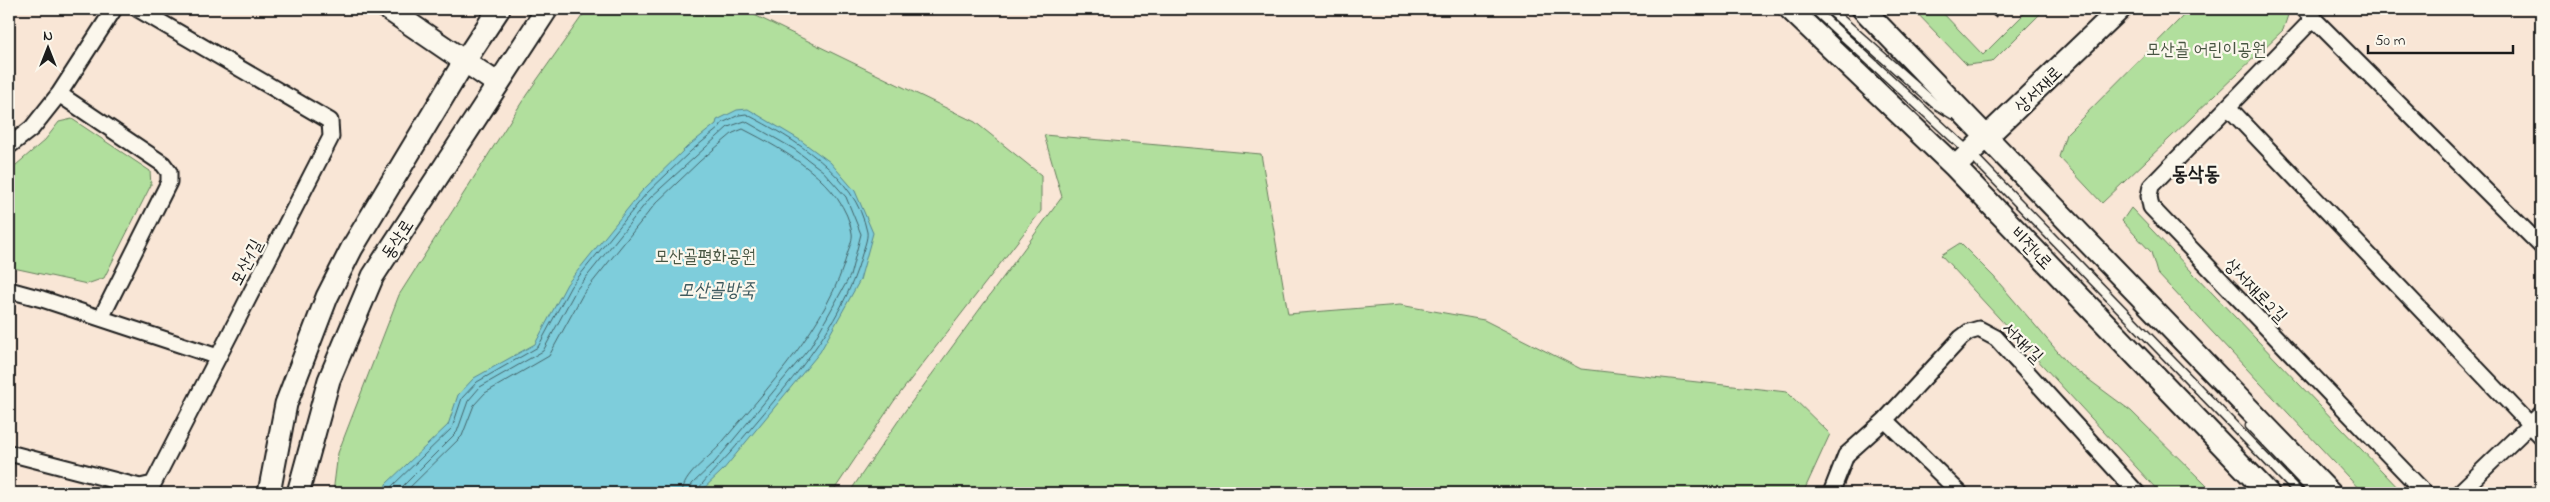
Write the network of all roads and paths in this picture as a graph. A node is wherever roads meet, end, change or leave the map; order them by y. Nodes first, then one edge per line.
1 (114, 9) edge
2 (138, 9) edge
3 (388, 9) edge
4 (499, 9) edge
5 (547, 9) edge
6 (1790, 9) edge
7 (1814, 9) edge
8 (1829, 9) edge
9 (1863, 9) edge
10 (1988, 9) edge
11 (2003, 9) edge
12 (2120, 9) edge
13 (2309, 14) edge
14 (464, 62) junction
15 (498, 84) junction
16 (58, 94) junction
17 (2228, 107) junction
18 (9, 146) edge
19 (1975, 148) junction
20 (2059, 225) dead end
21 (2541, 246) edge
22 (9, 290) edge
23 (100, 318) junction
24 (2153, 322) dead end
25 (218, 357) junction
26 (2541, 414) edge
27 (1885, 420) junction
28 (2247, 422) dead end
29 (2530, 425) junction
30 (2541, 436) edge
31 (9, 453) edge
32 (268, 493) edge
33 (298, 493) edge
34 (1831, 493) edge
35 (1960, 493) edge
36 (2137, 493) edge
37 (2268, 493) edge
38 (2299, 493) edge
39 (2314, 493) edge
40 (2330, 493) edge
41 (2425, 493) edge
42 (2459, 493) edge

1 - 16 street
2 - 25 street, 모산1길
3 - 14 main road
4 - 14 main road, 동삭로
5 - 15 main road, 동삭로
6 - 19 main road, 비전4로
7 - 19 lane
8 - 19 lane
9 - 19 main road, 비전4로
10 - 11 path
12 - 19 main road, 상서재로
13 - 17 street, 상서재로2길
13 - 21 street, 상서재로2길
14 - 15 main road
14 - 32 main road, 동삭로
15 - 33 main road, 동삭로
16 - 18 street
16 - 23 street
17 - 29 street
17 - 41 street, 상서재로2길
19 - 37 main road, 비전4로
19 - 38 lane
19 - 40 main road, 비전4로
20 - 24 lane
22 - 23 street
23 - 25 street
25 - 31 street, 모산1길
26 - 29 street
27 - 34 street
27 - 35 street
27 - 36 street, 서재1길
28 - 39 lane
29 - 30 street
29 - 42 street

